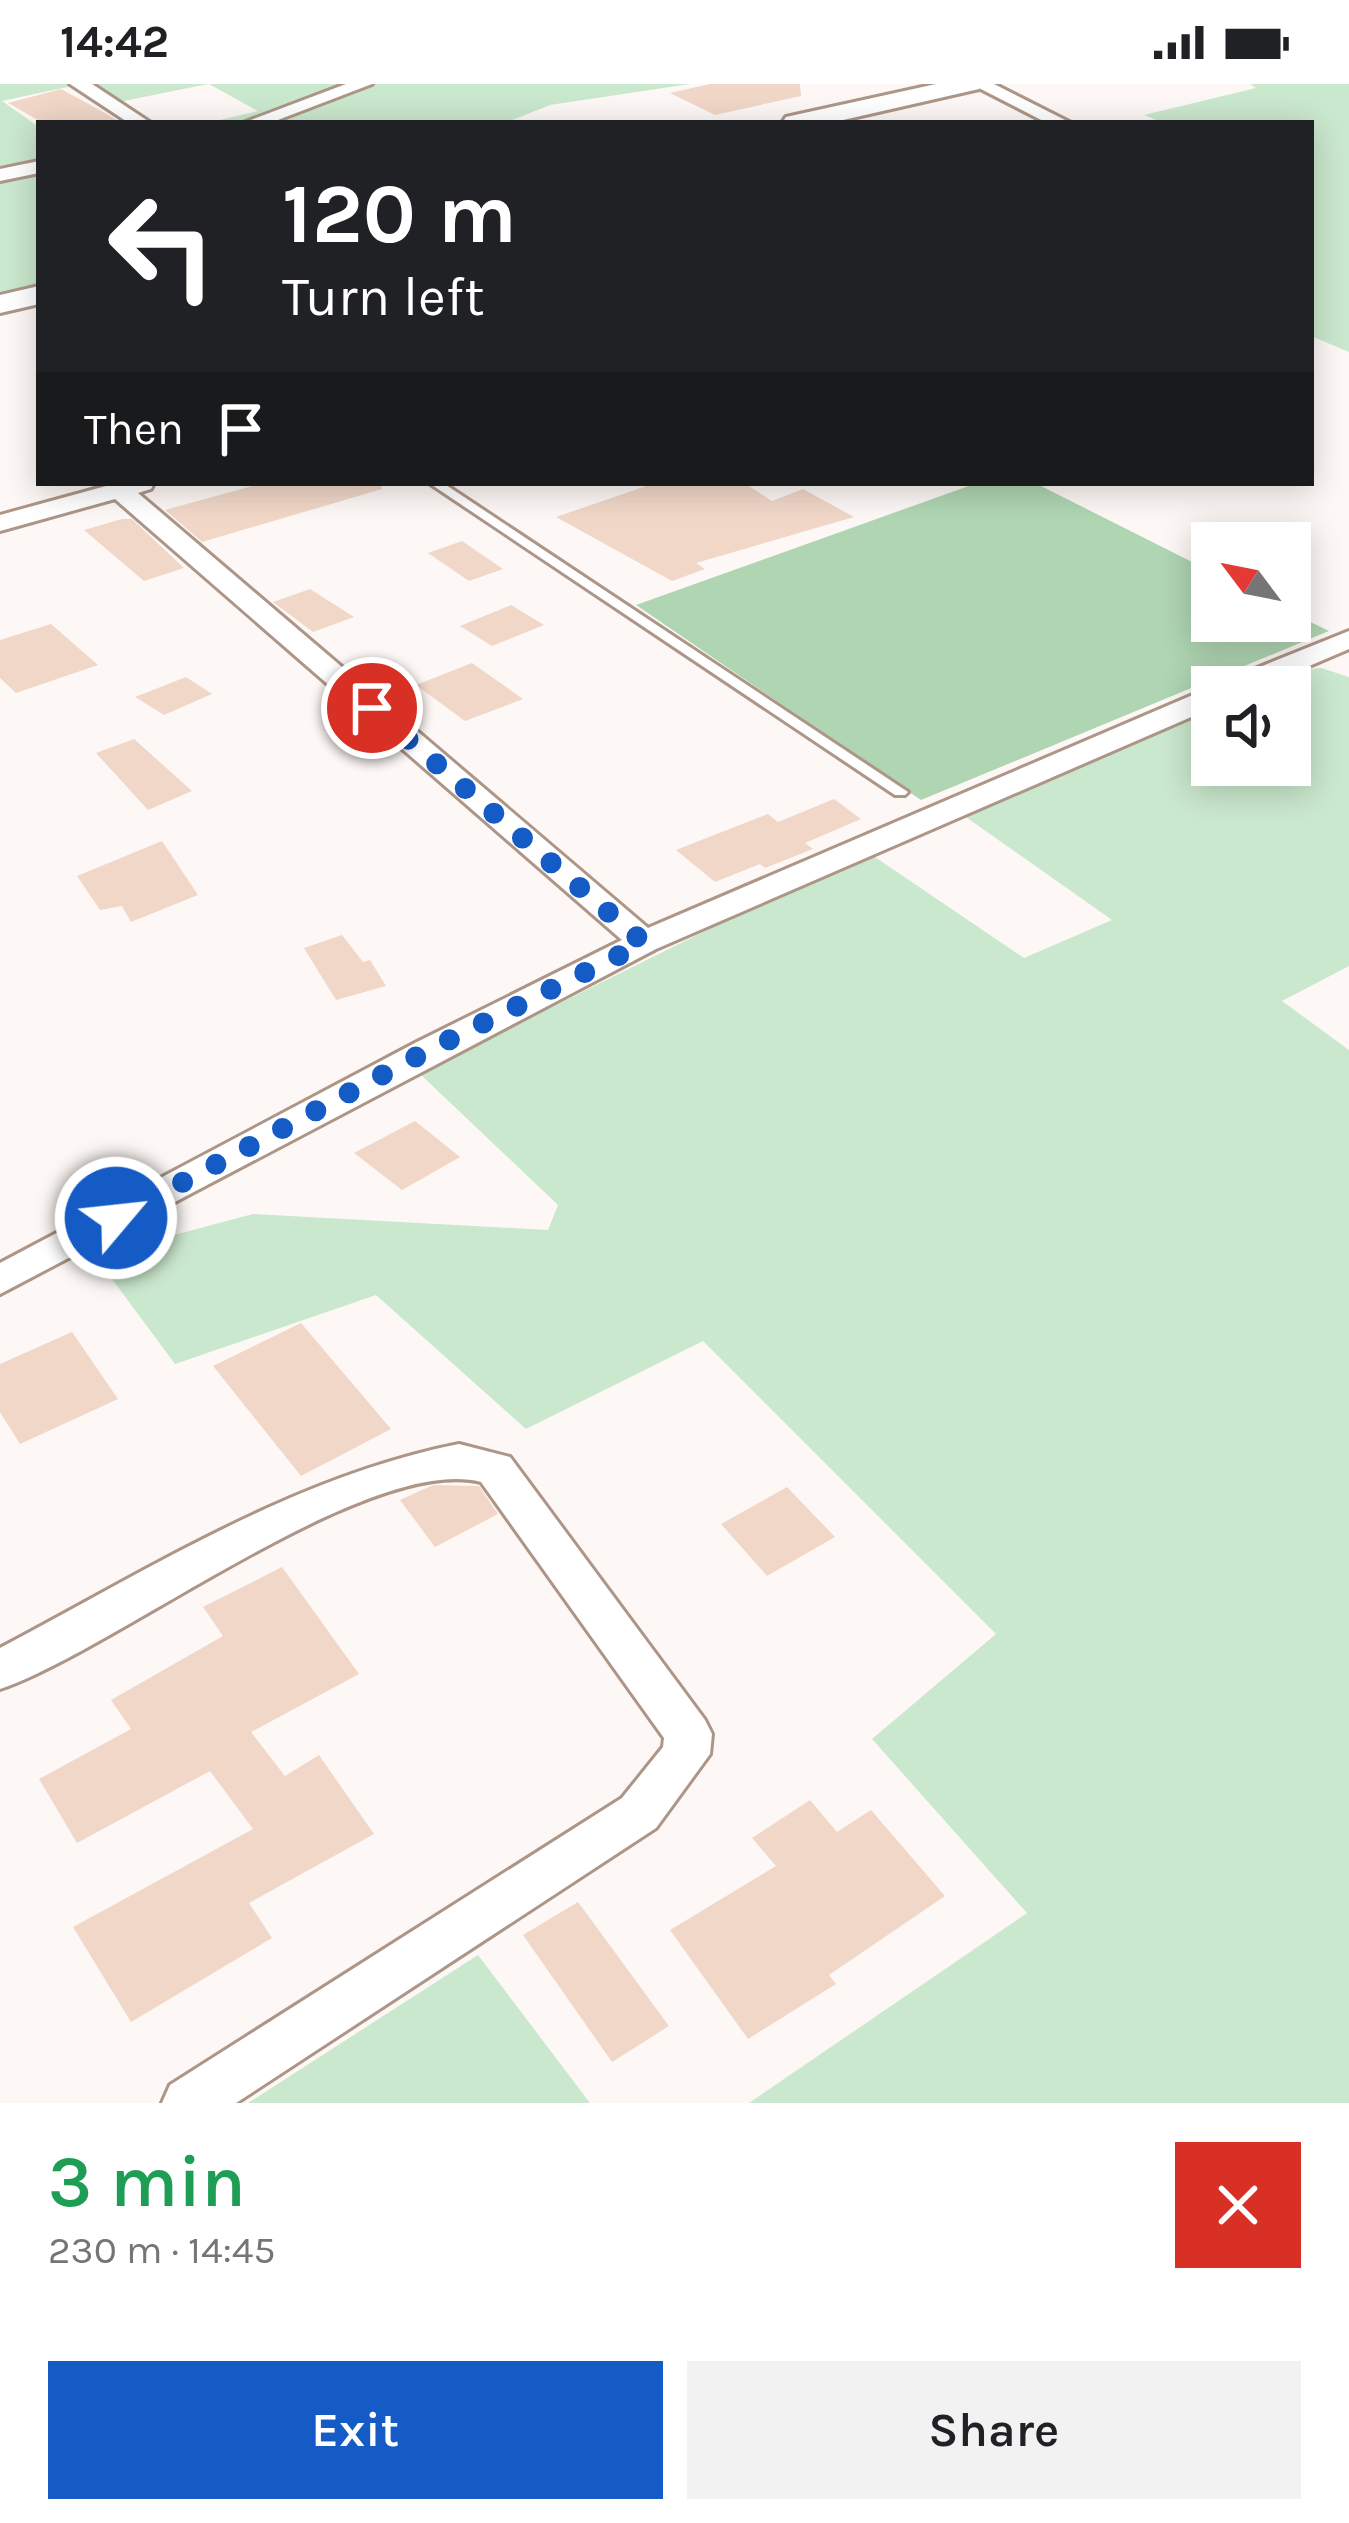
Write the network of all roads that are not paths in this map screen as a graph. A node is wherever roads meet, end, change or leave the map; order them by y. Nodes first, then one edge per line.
1 (80, 84) edge
2 (362, 84) edge
3 (970, 84) edge
4 (980, 84) edge
5 (137, 120) edge
6 (260, 120) edge
7 (808, 120) edge
8 (1056, 120) edge
9 (36, 167) edge
10 (0, 175) edge
11 (36, 296) edge
12 (0, 304) edge
13 (132, 486) edge
14 (439, 486) edge
15 (0, 523) edge
16 (1349, 639) edge
17 (1321, 651) junction
18 (1285, 666) edge
19 (1349, 667) edge
20 (1191, 706) edge
21 (900, 792) dead end
22 (644, 943) junction
23 (0, 1280) edge
24 (0, 1670) edge
25 (189, 2103) edge

1 - 5 street
2 - 6 street
3 - 7 main road
4 - 8 street
9 - 10 street
11 - 12 main road
13 - 15 street
13 - 22 street
14 - 21 lane
16 - 17 street
17 - 18 street
17 - 19 street
20 - 22 street
22 - 23 street
24 - 25 street

